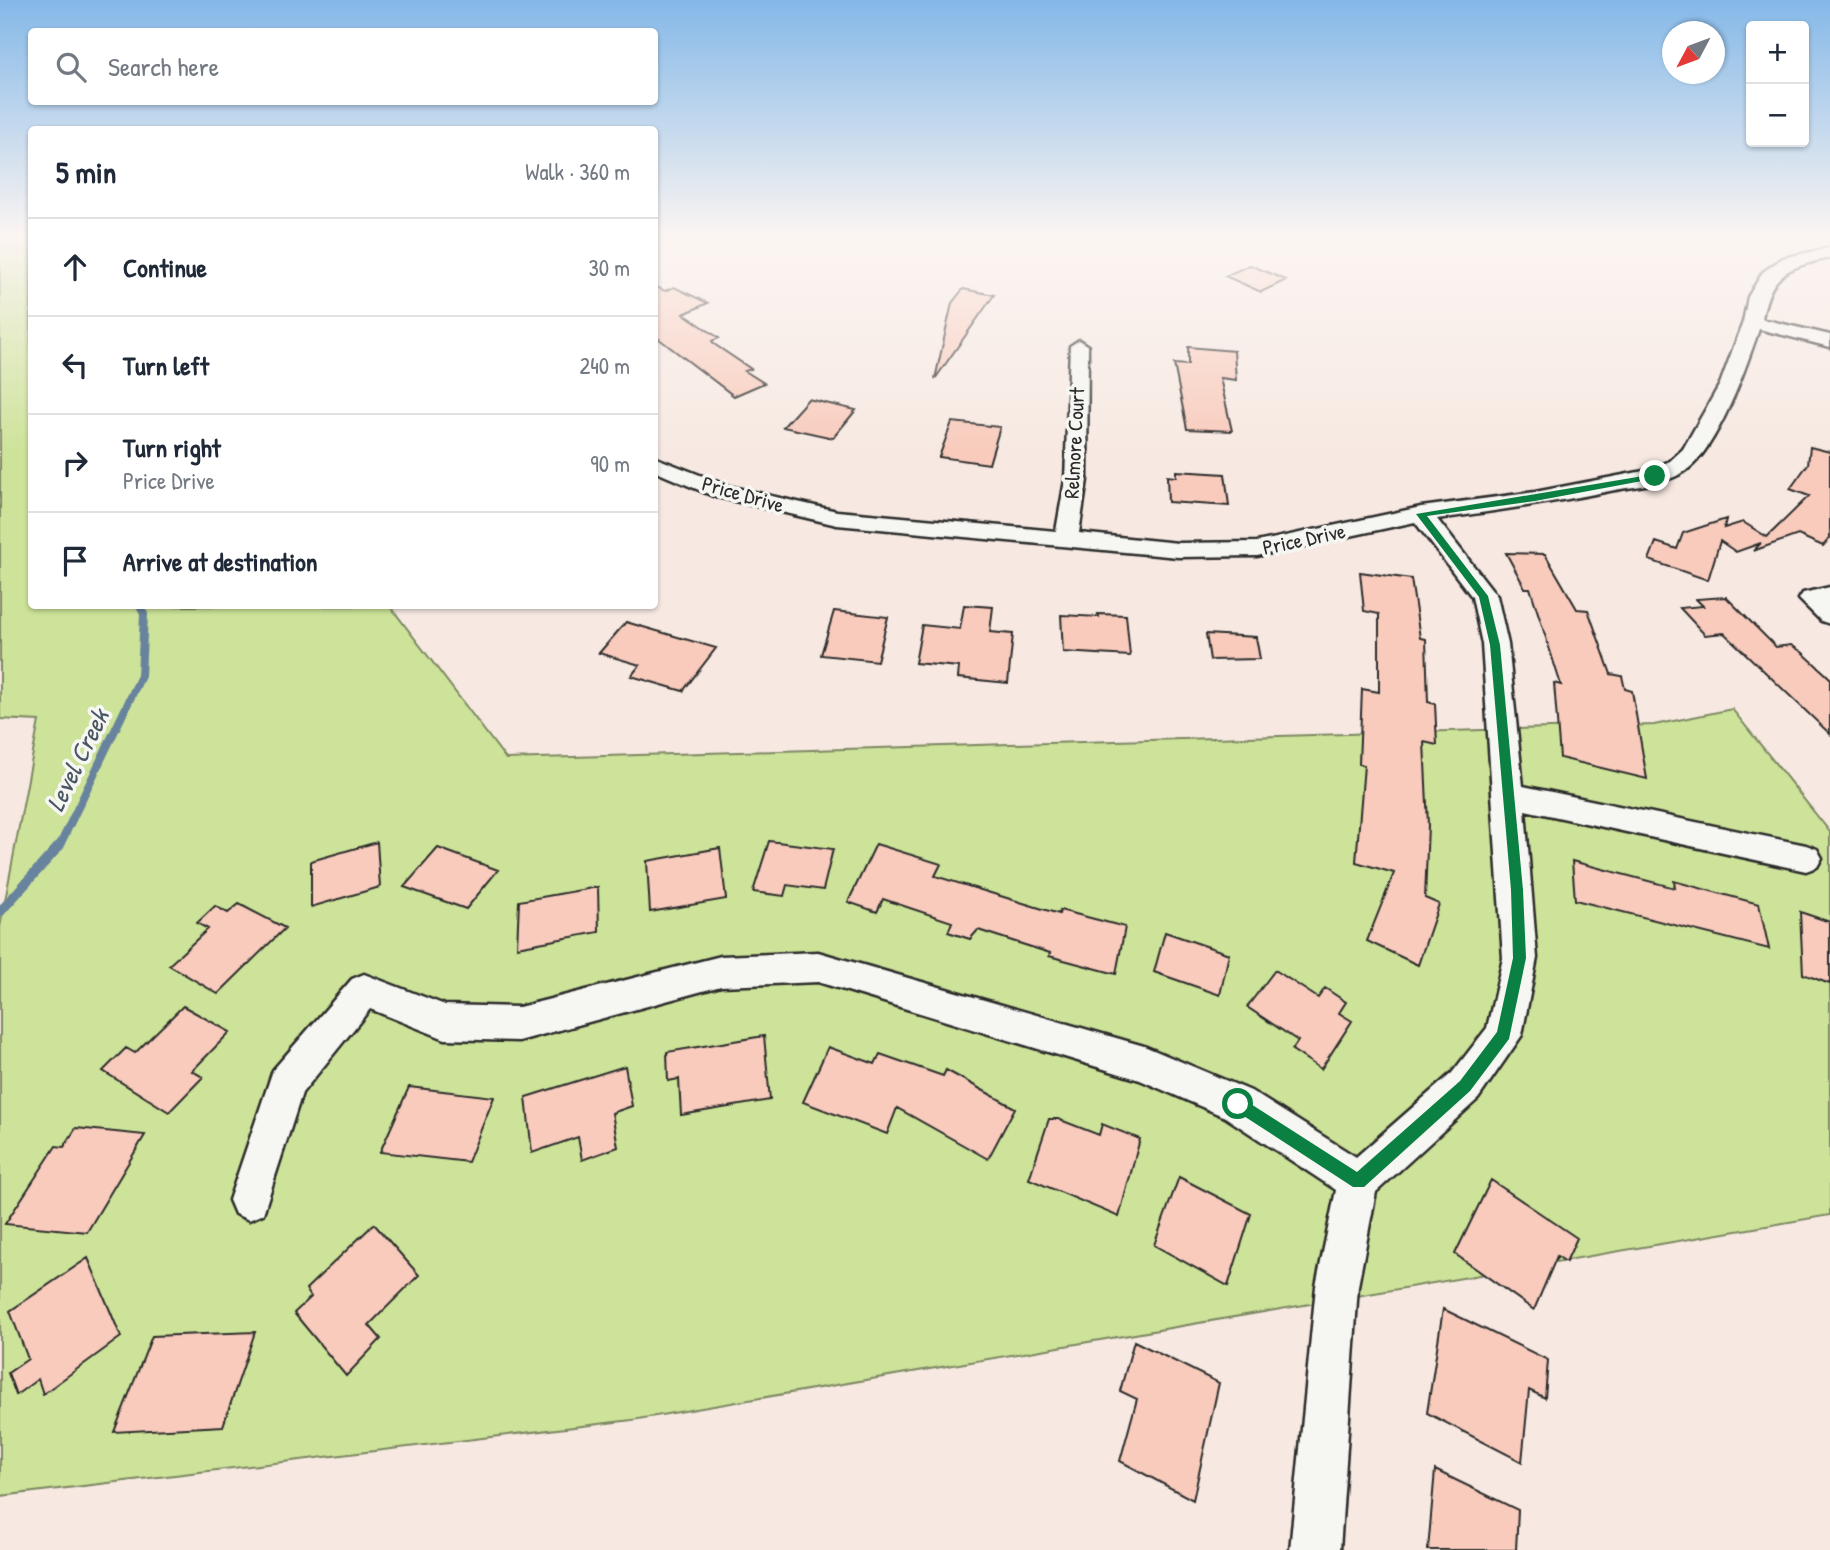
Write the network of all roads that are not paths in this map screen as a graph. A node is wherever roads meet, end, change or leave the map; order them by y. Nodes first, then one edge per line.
1 (1755, 308) edge
2 (1752, 322) junction
3 (1830, 341) edge
4 (1079, 346) dead end
5 (658, 465) edge
6 (1421, 514) junction
7 (1066, 540) junction
8 (1830, 595) edge
9 (1830, 615) edge
10 (1509, 795) junction
11 (1806, 858) dead end
12 (1358, 1181) junction
13 (250, 1200) dead end
14 (1315, 1550) edge

1 - 2 street, Price Drive
2 - 3 street
2 - 6 street, Price Drive
4 - 7 street, Relmore Court
5 - 7 street, Price Drive
6 - 7 street, Price Drive
6 - 10 street
8 - 9 street
10 - 11 street
10 - 12 street
12 - 13 street
12 - 14 street

